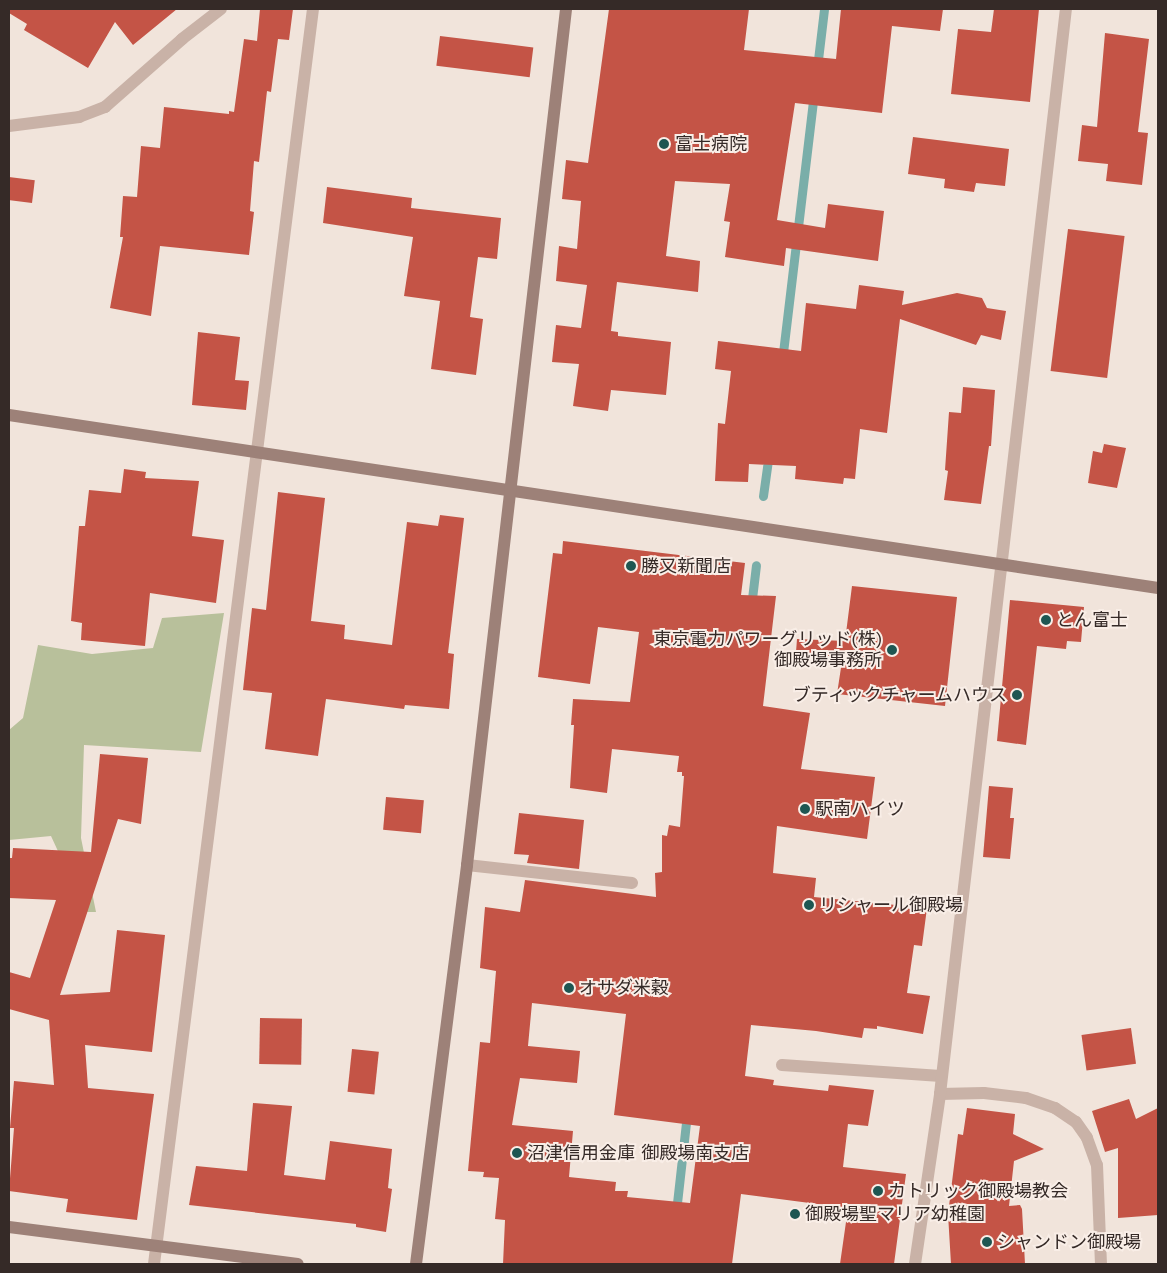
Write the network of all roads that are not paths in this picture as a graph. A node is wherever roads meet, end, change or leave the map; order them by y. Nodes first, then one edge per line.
1 (221, 9) edge
2 (313, 9) edge
3 (566, 9) edge
4 (1066, 9) edge
5 (9, 126) edge
6 (9, 416) edge
7 (257, 451) junction
8 (511, 492) junction
9 (1000, 564) junction
10 (1158, 588) edge
11 (466, 865) junction
12 (632, 883) dead end
13 (782, 1065) dead end
14 (941, 1076) junction
15 (940, 1094) junction
16 (9, 1227) edge
17 (156, 1246) junction
18 (154, 1264) edge
19 (298, 1264) edge
20 (416, 1264) edge
21 (915, 1264) edge
22 (1101, 1264) edge

1 - 5 street
2 - 7 street
3 - 8 street
4 - 9 street
6 - 7 street
7 - 8 street
7 - 17 street
8 - 9 street
8 - 11 street
9 - 10 street
9 - 14 street
11 - 12 street
11 - 20 street
13 - 14 street
14 - 15 street
15 - 21 street
15 - 22 street
16 - 17 street
17 - 18 street
17 - 19 street

